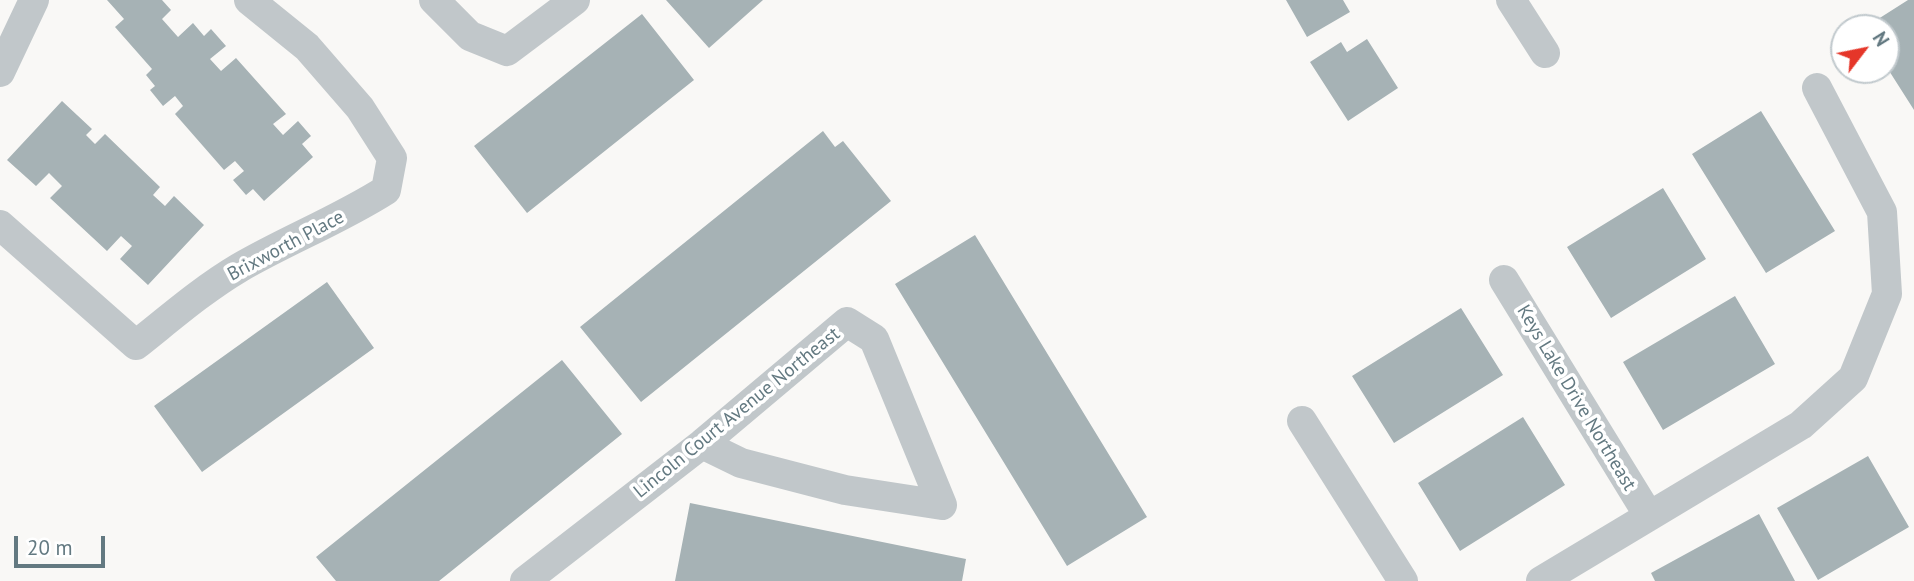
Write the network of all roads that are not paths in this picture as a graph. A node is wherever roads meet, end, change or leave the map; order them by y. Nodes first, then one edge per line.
1 (34, 0) edge
2 (249, 0) edge
3 (434, 0) edge
4 (575, 0) edge
5 (1511, 0) edge
6 (1545, 53) dead end
7 (0, 72) edge
8 (1817, 88) dead end
9 (0, 225) edge
10 (1504, 279) dead end
11 (1302, 421) dead end
12 (702, 444) junction
13 (1649, 516) junction
14 (525, 581) edge
15 (1403, 581) edge
16 (1541, 581) edge

1 - 7 street
2 - 9 street, Brixworth Place
3 - 4 street
5 - 6 street
8 - 13 street
10 - 13 street, Keys Lake Drive Northeast
11 - 15 street
12 - 12 street, Lincoln Court Avenue Northeast
12 - 14 street, Lincoln Court Avenue Northeast
13 - 16 street

